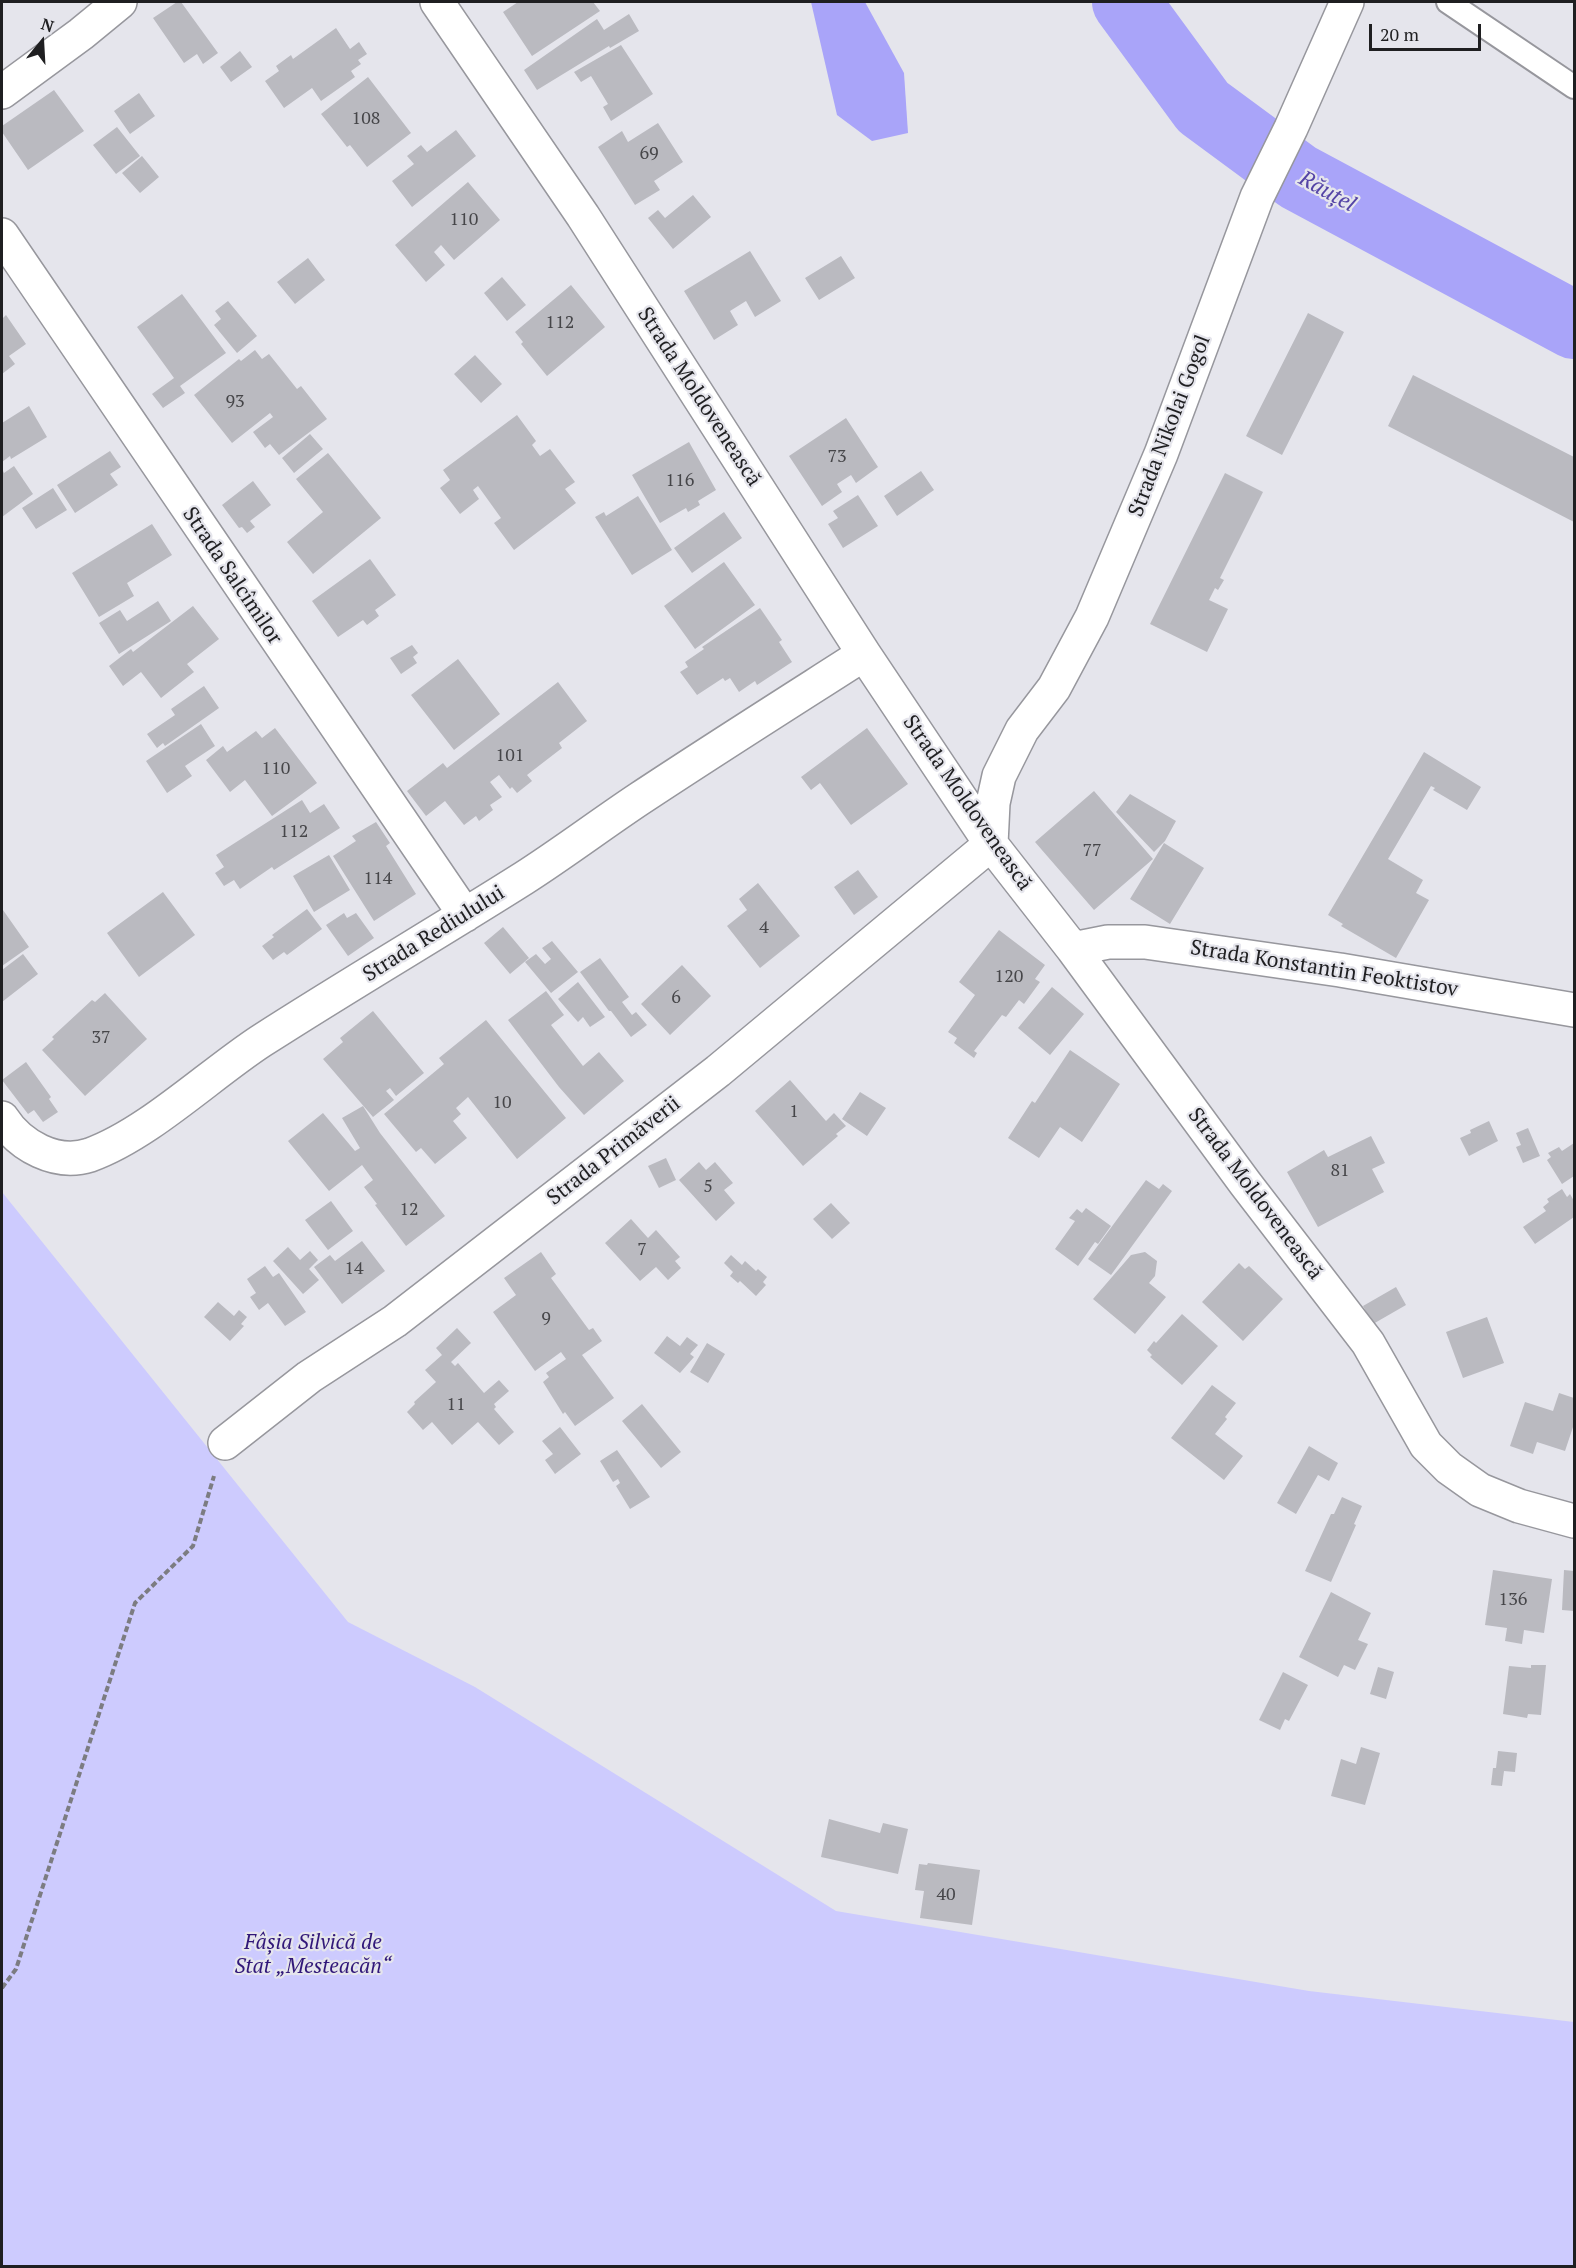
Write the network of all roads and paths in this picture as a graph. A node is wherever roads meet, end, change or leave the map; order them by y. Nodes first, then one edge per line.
1 (120, 2) edge
2 (438, 2) edge
3 (1347, 2) edge
4 (1448, 2) edge
5 (1575, 87) edge
6 (2, 92) edge
7 (2, 235) edge
8 (864, 654) junction
9 (991, 844) junction
10 (465, 915) junction
11 (1073, 949) junction
12 (1575, 1010) edge
13 (2, 1118) edge
14 (225, 1443) joint
15 (1575, 1521) edge
16 (2, 1988) edge

1 - 6 street
2 - 8 street, Strada Moldovenească
3 - 9 street, Strada Nikolai Gogol
4 - 5 lane
7 - 10 street, Strada Salcîmilor
8 - 9 street, Strada Moldovenească
8 - 10 street, Strada Rediulului
9 - 11 street, Strada Moldovenească
9 - 14 street, Strada Primăverii
10 - 13 street, Strada Rediulului
11 - 12 street, Strada Konstantin Feoktistov
11 - 15 street, Strada Moldovenească
14 - 16 path

